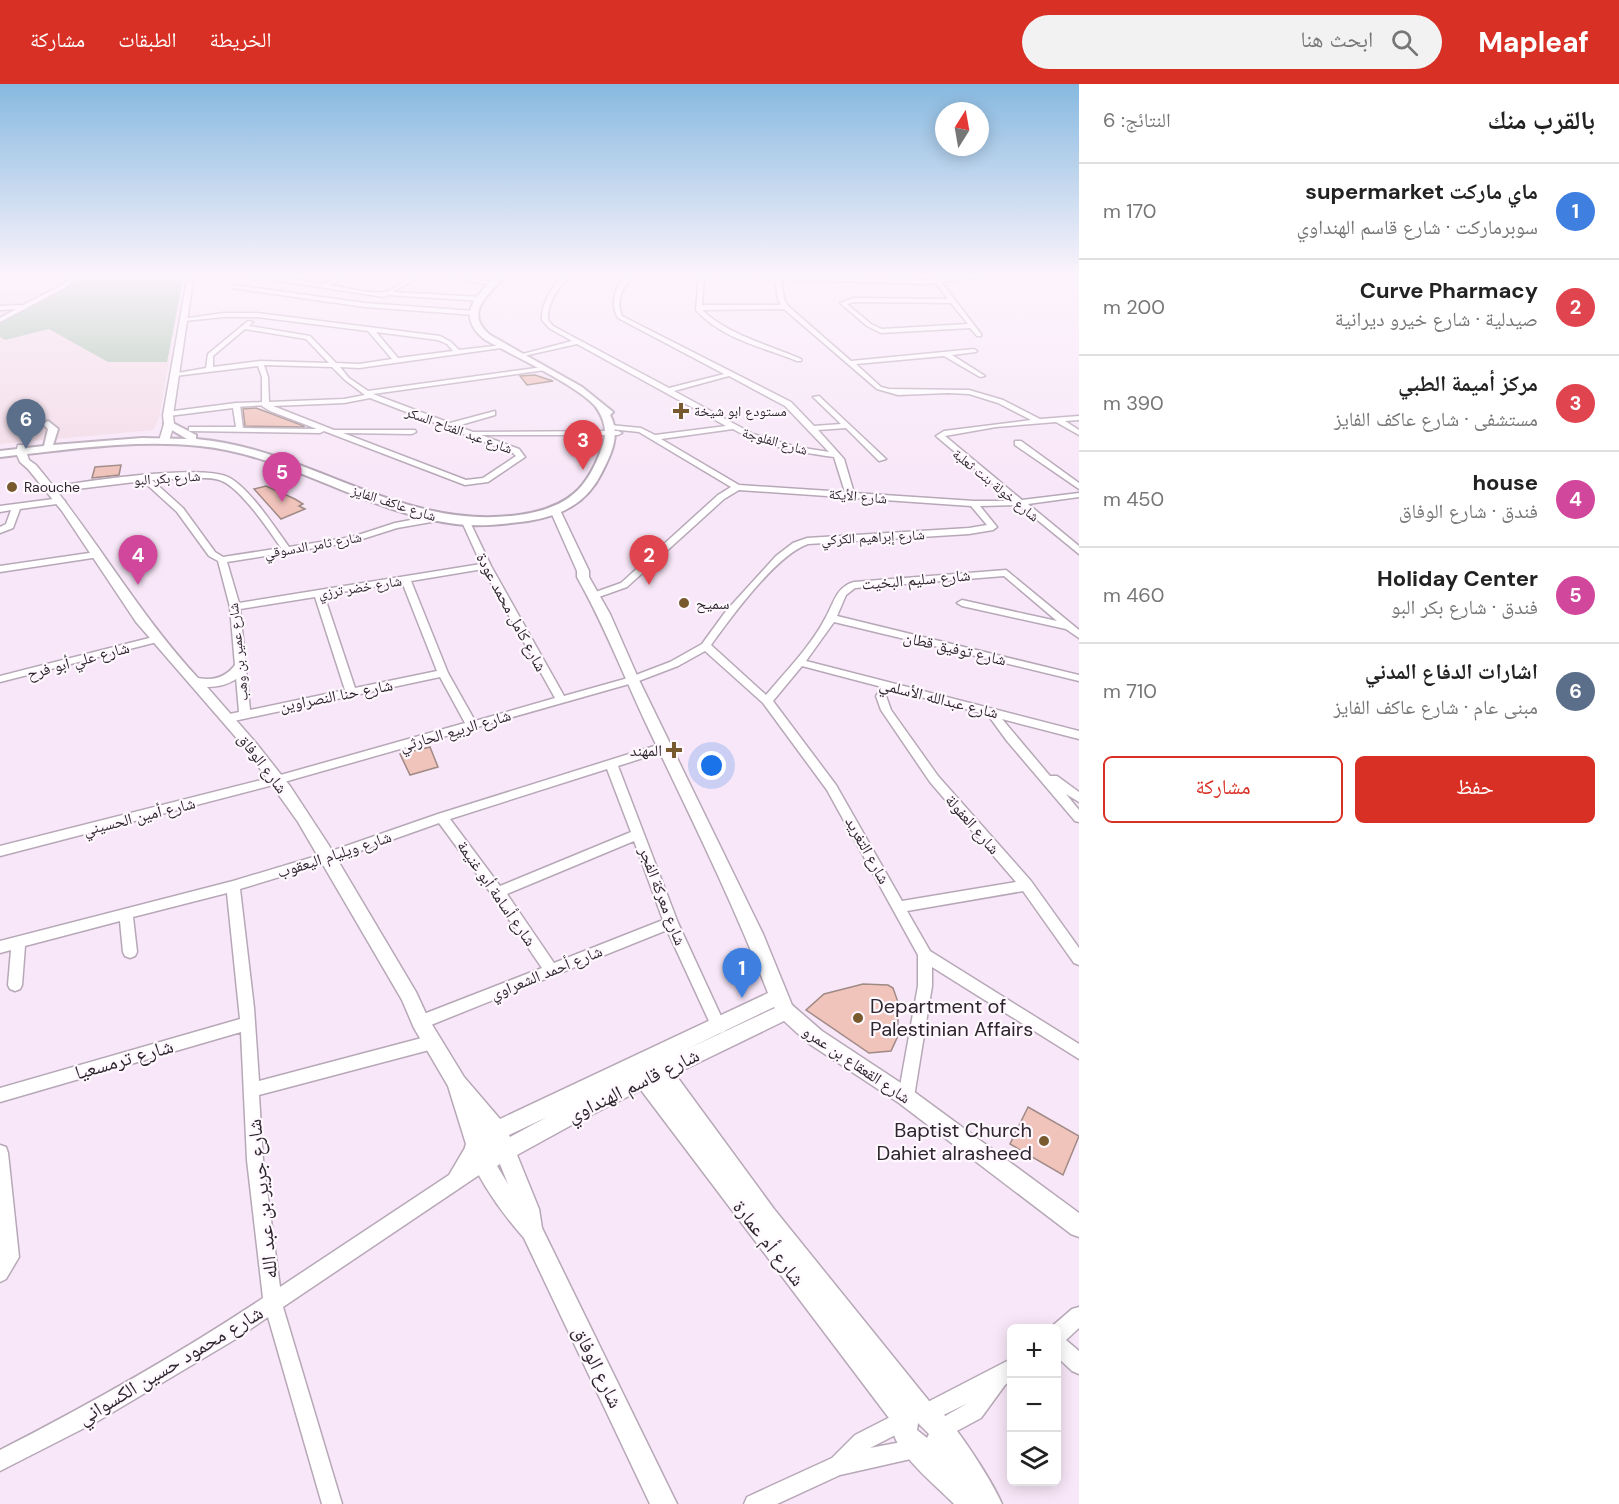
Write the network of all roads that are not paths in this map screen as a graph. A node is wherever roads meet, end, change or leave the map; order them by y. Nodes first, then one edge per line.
1 (181, 340) edge
2 (228, 340) edge
3 (312, 340) edge
4 (380, 340) edge
5 (444, 340) edge
6 (494, 340) edge
7 (574, 340) edge
8 (665, 340) edge
9 (754, 340) edge
10 (823, 340) edge
11 (577, 342) junction
12 (501, 346) junction
13 (974, 351) dead end
14 (458, 353) junction
15 (946, 354) junction
16 (521, 356) junction
17 (799, 360) dead end
18 (397, 361) junction
19 (260, 363) junction
20 (850, 363) junction
21 (336, 367) junction
22 (543, 369) junction
23 (209, 370) junction
24 (175, 374) junction
25 (730, 374) junction
26 (982, 376) dead end
27 (669, 390) junction
28 (368, 394) junction
29 (817, 397) dead end
30 (265, 404) junction
31 (236, 405) junction
32 (492, 413) dead end
33 (169, 418) junction
34 (1079, 418) edge
35 (1059, 421) junction
36 (1040, 422) junction
37 (48, 424) dead end
38 (449, 426) junction
39 (847, 426) junction
40 (732, 427) junction
41 (813, 428) junction
42 (240, 429) junction
43 (615, 430) junction
44 (327, 431) junction
45 (412, 432) dead end
46 (436, 432) dead end
47 (192, 433) junction
48 (467, 433) junction
49 (1079, 433) edge
50 (653, 436) junction
51 (159, 439) junction
52 (1018, 443) dead end
53 (53, 447) junction
54 (0, 449) edge
55 (250, 451) junction
56 (0, 455) edge
57 (837, 455) junction
58 (27, 456) junction
59 (882, 459) dead end
60 (146, 479) junction
61 (737, 487) junction
62 (1079, 487) edge
63 (850, 495) junction
64 (1079, 495) edge
65 (56, 496) junction
66 (1018, 503) junction
67 (974, 504) junction
68 (16, 507) junction
69 (0, 509) edge
70 (555, 510) junction
71 (437, 518) junction
72 (466, 522) junction
73 (0, 530) edge
74 (286, 549) junction
75 (1079, 551) edge
76 (96, 555) junction
77 (222, 560) junction
78 (486, 566) junction
79 (0, 569) edge
80 (406, 580) junction
81 (596, 593) junction
82 (319, 594) junction
83 (962, 603) dead end
84 (235, 607) junction
85 (831, 618) junction
86 (1070, 627) junction
87 (1079, 635) edge
88 (157, 639) junction
89 (706, 646) junction
90 (799, 662) junction
91 (240, 668) junction
92 (443, 673) junction
93 (1079, 678) edge
94 (0, 679) edge
95 (632, 680) junction
96 (196, 682) junction
97 (888, 685) junction
98 (351, 691) junction
99 (561, 700) junction
100 (767, 701) junction
101 (991, 711) junction
102 (245, 714) junction
103 (229, 718) junction
104 (472, 725) junction
105 (1079, 735) edge
106 (664, 747) junction
107 (611, 763) junction
108 (1037, 766) junction
109 (278, 780) junction
110 (1079, 798) edge
111 (442, 817) junction
112 (1079, 818) edge
113 (639, 834) junction
114 (0, 851) edge
115 (327, 858) junction
116 (1026, 885) junction
117 (232, 886) junction
118 (498, 892) junction
119 (900, 907) junction
120 (126, 914) junction
121 (671, 923) junction
122 (18, 943) junction
123 (0, 947) edge
124 (130, 952) dead end
125 (925, 955) junction
126 (1079, 959) edge
127 (550, 970) junction
128 (15, 985) dead end
129 (782, 1004) junction
130 (421, 1022) junction
131 (248, 1023) junction
132 (719, 1027) junction
133 (433, 1042) junction
134 (1079, 1052) edge
135 (649, 1069) junction
136 (457, 1083) junction
137 (251, 1090) junction
138 (0, 1095) edge
139 (906, 1097) junction
140 (501, 1140) junction
141 (0, 1153) edge
142 (479, 1155) junction
143 (1079, 1226) edge
144 (532, 1230) junction
145 (0, 1273) edge
146 (273, 1303) junction
147 (1079, 1316) edge
148 (1061, 1332) edge
149 (1061, 1348) edge
150 (1079, 1364) edge
151 (1005, 1373) edge
152 (923, 1421) junction
153 (918, 1449) junction
154 (0, 1461) edge
155 (839, 1466) junction
156 (332, 1504) edge
157 (664, 1504) edge
158 (754, 1504) edge
159 (972, 1504) edge
160 (989, 1504) edge

1 - 24 street
2 - 23 street
3 - 21 street, شارع عبد الفتاح السكر
4 - 18 street
5 - 14 street
6 - 12 main road
7 - 11 street, شارع الفلوجة
8 - 25 street
9 - 17 street
10 - 20 street
11 - 16 street
11 - 27 street, شارع الفلوجة
12 - 14 street
12 - 16 main road
13 - 15 street
14 - 18 street
15 - 20 street
15 - 26 street
16 - 22 main road
18 - 21 street
19 - 21 street
19 - 23 street
19 - 30 street
20 - 36 street
21 - 28 street, شارع عبد الفتاح السكر
22 - 28 street
22 - 43 main road
23 - 24 street
24 - 33 street
25 - 27 street
25 - 41 street
27 - 40 street, شارع الفلوجة
28 - 30 street
28 - 38 street, شارع عبد الفتاح السكر
29 - 39 street
30 - 31 street
30 - 44 street, شارع عبد الفتاح السكر
31 - 33 street
31 - 42 street
32 - 38 street
33 - 47 main road
33 - 51 street
34 - 35 street, شارع خولة بنت ثعلبة
35 - 36 street, شارع خولة بنت ثعلبة
35 - 49 street
36 - 66 street, شارع خولة بنت ثعلبة
37 - 53 main road
38 - 48 street, شارع عبد الفتاح السكر
39 - 41 street
39 - 59 street
40 - 50 street
40 - 57 street, شارع الفلوجة
41 - 57 street
42 - 44 street
42 - 47 street
43 - 48 street, شارع الأيكة
43 - 50 street, شارع الأيكة
43 - 70 main road, شارع عاكف الفايز
44 - 45 street
44 - 48 street, شارع عبد الفتاح السكر
46 - 48 street, شارع الأيكة
47 - 51 main road, شارع عاكف الفايز
47 - 55 main road, شارع عاكف الفايز
50 - 61 street, شارع الأيكة
51 - 53 main road, شارع عاكف الفايز
51 - 55 main road, شارع عاكف الفايز
52 - 62 street
53 - 58 main road
54 - 58 main road
55 - 71 main road, شارع عاكف الفايز
56 - 58 main road
57 - 63 street
58 - 65 street, شارع الوفاق
60 - 65 street, شارع بكر البو
60 - 74 street, شارع بكر البو
60 - 77 street, شارع عمير بن وهب
61 - 63 street, شارع الأيكة
61 - 81 street
63 - 67 street, شارع الأيكة
64 - 66 street, شارع الأيكة
65 - 68 street, شارع بكر البو
65 - 76 street, شارع الوفاق
66 - 67 street, شارع الأيكة
66 - 75 street, شارع خولة بنت ثعلبة
67 - 89 street, شارع إبراهيم الكركي
68 - 69 street, شارع بكر البو
68 - 73 street
70 - 72 main road, شارع عاكف الفايز
70 - 81 street, شارع القعقاع بن عمرو
71 - 72 main road, شارع عاكف الفايز
71 - 74 street, شارع ثامر الدسوقي
72 - 78 street, شارع كامل محمد عودة
74 - 77 street, شارع ثامر الدسوقي
76 - 79 street
76 - 88 street, شارع الوفاق
77 - 84 street, شارع عمير بن وهب
78 - 80 street, شارع خضر ترزي
78 - 99 street, شارع كامل محمد عودة
80 - 82 street, شارع خضر ترزي
80 - 92 street
81 - 95 street, شارع القعقاع بن عمرو
82 - 84 street, شارع خضر ترزي
82 - 98 street
83 - 86 street, شارع سليم البخيت
84 - 91 street, شارع عمير بن وهب
85 - 86 street, شارع سليم البخيت
85 - 90 street, شارع سليم البخيت
85 - 93 street, شارع توفيق قطان
86 - 87 street, شارع سليم البخيت
88 - 94 street, شارع علي أبو فرح
88 - 96 street, شارع الوفاق
89 - 95 street, شارع إبراهيم الكركي
89 - 100 street, شارع التغريد
90 - 97 street, شارع عبدالله الأسلمي
90 - 100 street, شارع سليم البخيت
91 - 96 street
91 - 102 street, شارع عمير بن وهب
92 - 98 street, شارع حنا النصراوين
92 - 104 street
95 - 99 street, شارع الربيع الحارثي
95 - 106 street, شارع القعقاع بن عمرو
96 - 103 street, شارع الوفاق
97 - 101 street, شارع عبدالله الأسلمي
97 - 116 street, شارع العفولة
98 - 102 street, شارع حنا النصراوين
99 - 104 street, شارع الربيع الحارثي
100 - 119 street, شارع التغريد
101 - 105 street, شارع عبدالله الأسلمي
101 - 108 street
102 - 103 street, شارع حنا النصراوين
103 - 109 street, شارع الوفاق
104 - 109 street, شارع الربيع الحارثي
106 - 107 street, شارع ويليام اليعقوب
106 - 129 street, شارع القعقاع بن عمرو
107 - 111 street, شارع ويليام اليعقوب
107 - 113 street, شارع معركة الفجر
108 - 110 street
108 - 112 street
109 - 114 street, شارع أمين الحسيني
109 - 115 street, شارع الوفاق
111 - 115 street, شارع ويليام اليعقوب
111 - 118 street, شارع أسامة أبو غنيمة
113 - 118 street
113 - 121 street, شارع معركة الفجر
115 - 117 street, شارع ويليام اليعقوب
115 - 130 street, شارع الوفاق
116 - 119 street
116 - 126 street, شارع العفولة
117 - 120 street, شارع ويليام اليعقوب
117 - 131 street, شارع جرير بن عبد الله
118 - 127 street, شارع أسامة أبو غنيمة
119 - 125 street, شارع التغريد
120 - 122 street, شارع ويليام اليعقوب
120 - 124 street
121 - 127 street, شارع أحمد الشعراوي
121 - 132 street, شارع معركة الفجر
122 - 123 street, شارع ويليام اليعقوب
122 - 128 street
125 - 134 street
125 - 139 street, شارع التغريد
127 - 130 street, شارع أحمد الشعراوي
129 - 132 street, شارع قاسم الهنداوي
129 - 135 street, شارع قاسم الهنداوي
129 - 139 street, شارع القعقاع بن عمرو
130 - 133 street, شارع الوفاق
131 - 137 street, شارع جرير بن عبد الله
131 - 138 street, شارع ترمسعيا
132 - 135 street, شارع قاسم الهنداوي
133 - 136 street, شارع الوفاق
133 - 137 street
135 - 140 street, شارع قاسم الهنداوي
135 - 152 street, شارع أم عمارة
136 - 140 street, شارع الوفاق
136 - 142 street, شارع الوفاق
137 - 146 street, شارع جرير بن عبد الله
139 - 143 street, شارع القعقاع بن عمرو
140 - 142 street, شارع قاسم الهنداوي
140 - 144 street, شارع الوفاق
141 - 145 street
142 - 144 street, شارع الوفاق
142 - 146 street, شارع محمود حسين الكسواني
144 - 157 street, شارع الوفاق
146 - 154 street, شارع محمود حسين الكسواني
146 - 156 street, شارع جرير بن عبد الله
147 - 148 street
149 - 150 street
151 - 152 street
152 - 153 street
152 - 153 street
152 - 155 street
152 - 160 street, شارع أم عمارة
153 - 155 street
153 - 159 street
155 - 158 street

